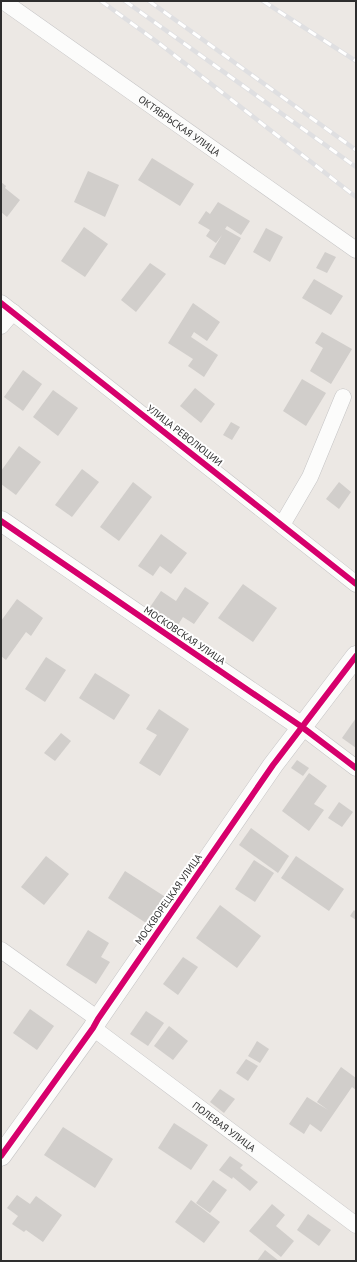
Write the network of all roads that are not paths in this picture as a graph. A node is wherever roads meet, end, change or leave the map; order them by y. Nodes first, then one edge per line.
1 (4, 1) edge
2 (356, 250) edge
3 (7, 307) edge
4 (1, 326) edge
5 (342, 397) dead end
6 (1, 521) edge
7 (282, 525) junction
8 (356, 584) edge
9 (356, 656) edge
10 (302, 727) junction
11 (356, 768) edge
12 (1, 950) edge
13 (96, 1024) junction
14 (1, 1156) edge
15 (356, 1225) edge

1 - 2 street, ОКТЯБРЬСКАЯ УЛИЦА
3 - 4 street
3 - 7 street, УЛИЦА РЕВОЛЮЦИИ
5 - 7 street
6 - 10 street, МОСКОВСКАЯ УЛИЦА
7 - 8 street, УЛИЦА РЕВОЛЮЦИИ
9 - 10 street, МОСКВОРЕЦКАЯ УЛИЦА
10 - 11 street, МОСКОВСКАЯ УЛИЦА
10 - 13 street, МОСКВОРЕЦКАЯ УЛИЦА
12 - 13 street, ПОЛЕВАЯ УЛИЦА
13 - 14 street, МОСКВОРЕЦКАЯ УЛИЦА
13 - 15 street, ПОЛЕВАЯ УЛИЦА

